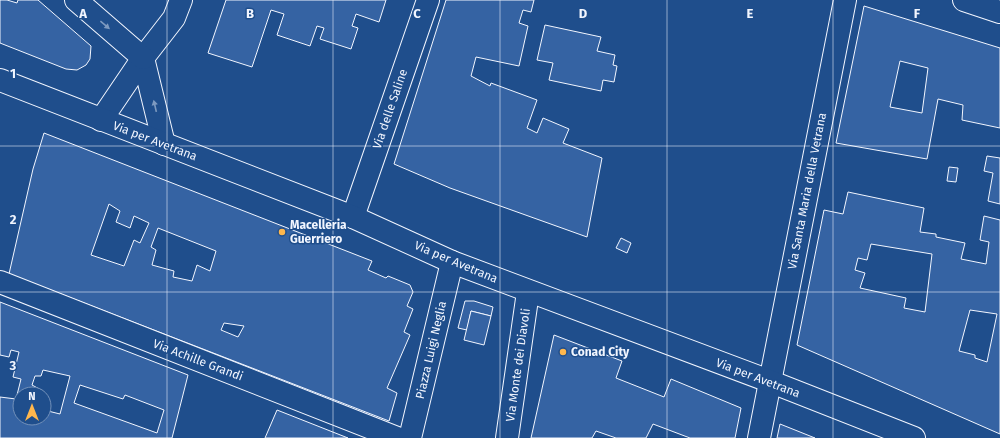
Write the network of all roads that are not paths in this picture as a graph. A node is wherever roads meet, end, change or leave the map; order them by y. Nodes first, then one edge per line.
1 (76, 0) edge
2 (180, 0) edge
3 (428, 0) edge
4 (845, 0) edge
5 (964, 0) edge
6 (1000, 12) edge
7 (143, 58) junction
8 (0, 80) edge
9 (101, 120) junction
10 (164, 144) junction
11 (353, 218) junction
12 (452, 262) junction
13 (0, 282) edge
14 (528, 292) junction
15 (769, 381) junction
16 (397, 438) edge
17 (410, 438) edge
18 (507, 438) edge
19 (759, 438) edge
20 (914, 438) edge

1 -> 7 street
2 - 7 street
3 - 11 street, Via delle Saline
4 - 15 street, Via Santa Maria della Vetrana
5 - 6 street
7 - 9 street
10 -> 7 street
8 - 9 street, Via per Avetrana
9 - 10 street, Via per Avetrana
10 - 11 street, Via per Avetrana
11 - 12 street, Via per Avetrana
12 - 14 street, Via per Avetrana
12 - 17 street, Piazza Luigi Neglia
13 - 16 street, Via Achille Grandi
14 - 15 street, Via per Avetrana
14 - 18 street, Via Monte dei Diavoli
15 - 19 street, Via Santa Maria della Vetrana
15 - 20 street, Via per Avetrana

